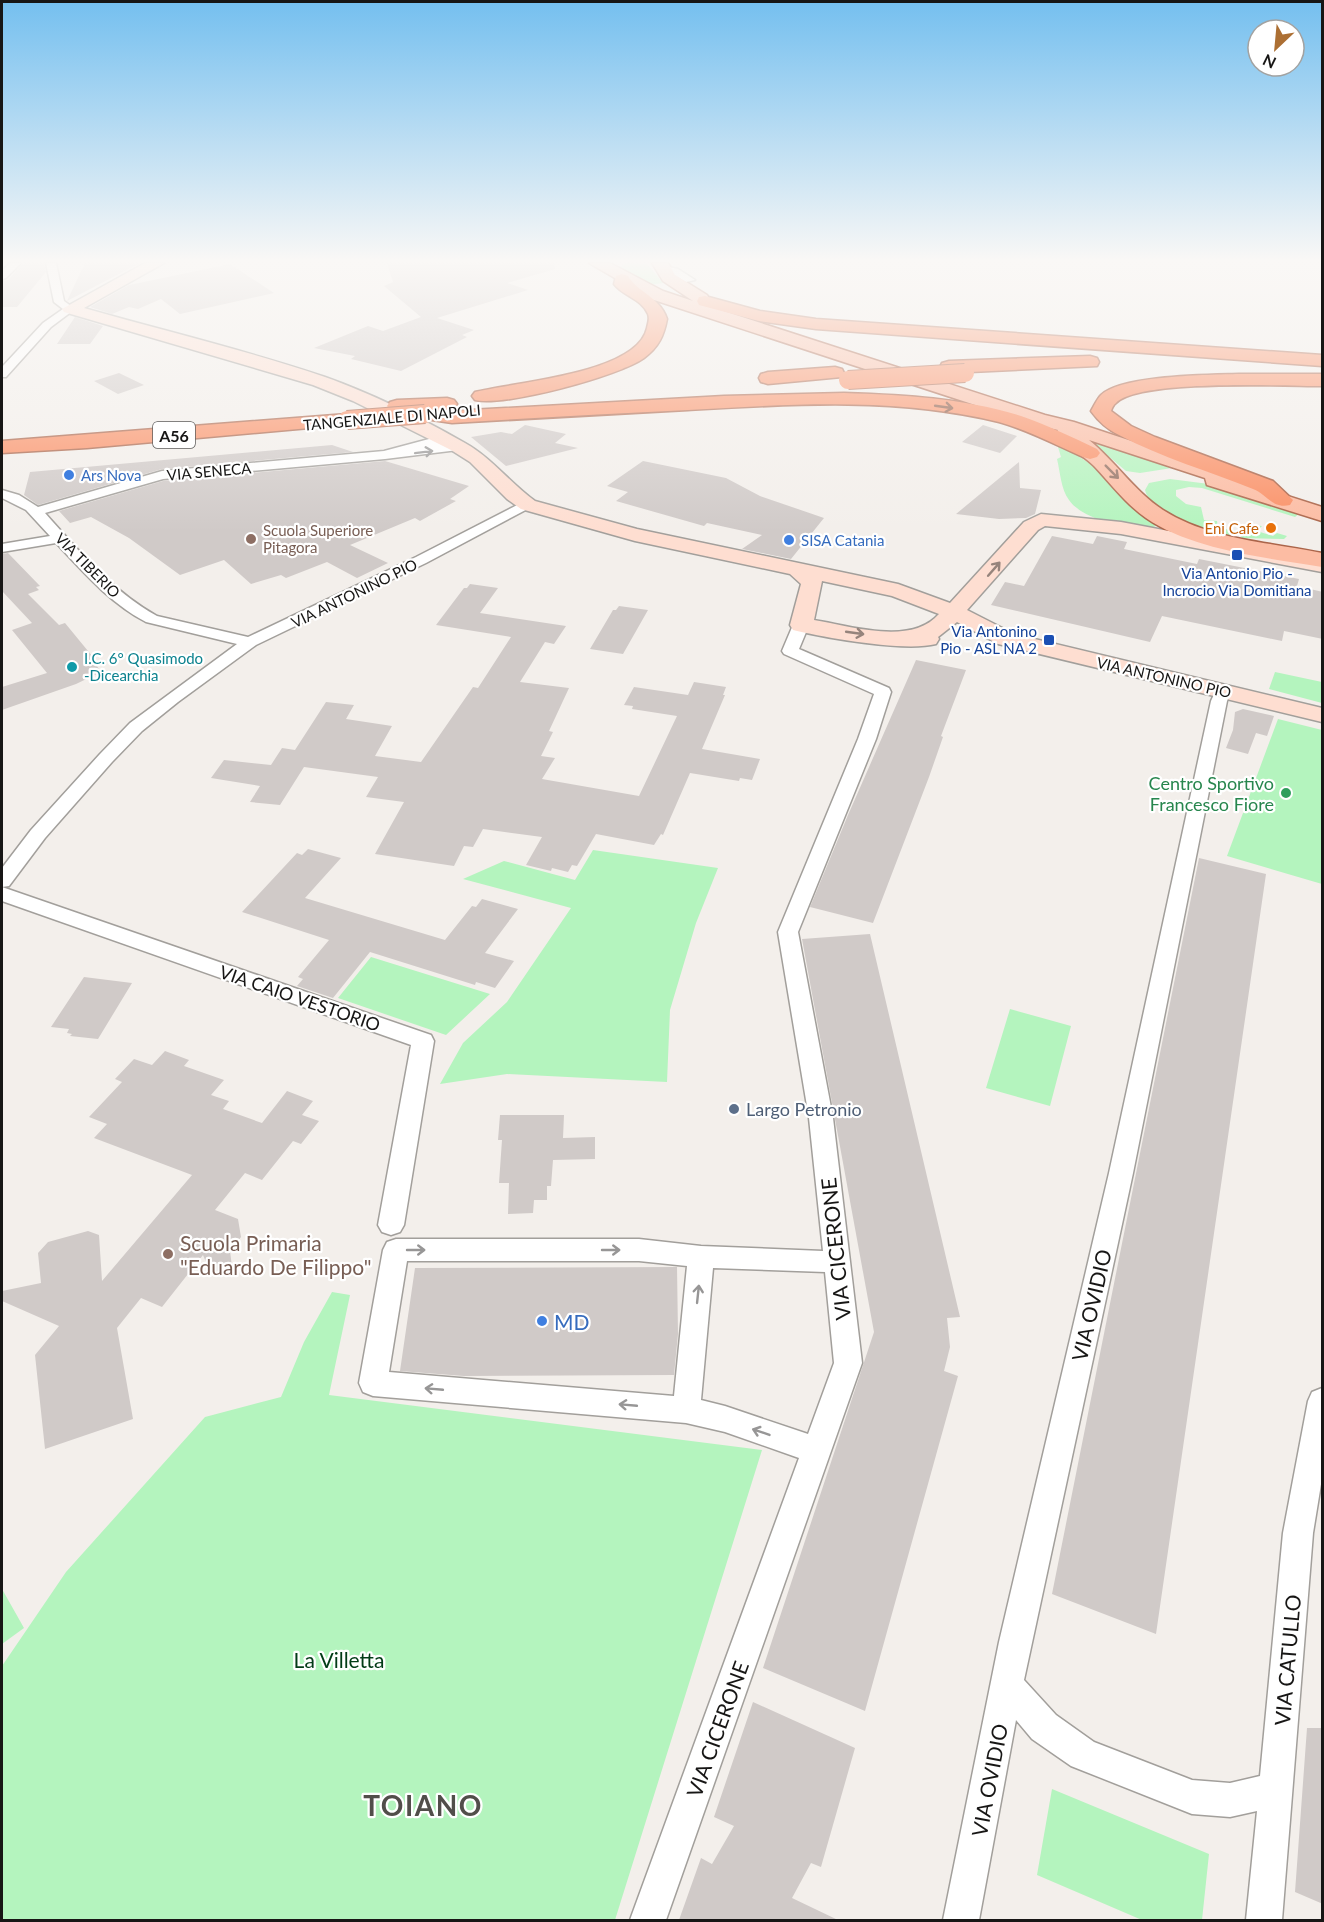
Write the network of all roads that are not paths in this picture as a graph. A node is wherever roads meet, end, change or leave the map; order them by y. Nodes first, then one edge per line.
1 (22, 353) edge
2 (221, 353) edge
3 (635, 353) edge
4 (838, 353) edge
5 (1209, 353) edge
6 (1323, 361) edge
7 (1323, 367) edge
8 (1106, 369) dead end
9 (1137, 369) dead end
10 (957, 370) junction
11 (2, 374) edge
12 (1323, 374) edge
13 (842, 376) junction
14 (747, 380) dead end
15 (1323, 380) edge
16 (658, 387) dead end
17 (397, 406) junction
18 (425, 414) junction
19 (345, 416) junction
20 (1040, 420) junction
21 (2, 437) edge
22 (451, 443) junction
23 (2, 447) edge
24 (1090, 453) junction
25 (1141, 482) junction
26 (1235, 485) junction
27 (2, 494) edge
28 (1282, 500) junction
29 (528, 505) junction
30 (38, 511) junction
31 (1323, 514) edge
32 (59, 538) junction
33 (2, 548) edge
34 (1323, 560) edge
35 (1323, 566) edge
36 (822, 577) junction
37 (924, 600) junction
38 (956, 613) junction
39 (801, 625) junction
40 (910, 639) junction
41 (1006, 639) junction
42 (250, 642) junction
43 (1224, 690) junction
44 (1323, 715) edge
45 (2, 881) edge
46 (2, 894) edge
47 (391, 1225) dead end
48 (701, 1257) junction
49 (836, 1262) junction
50 (1323, 1401) edge
51 (687, 1410) junction
52 (817, 1451) junction
53 (1008, 1686) junction
54 (1276, 1789) junction
55 (648, 1920) edge
56 (961, 1920) edge
57 (1264, 1920) edge

1 - 11 street
2 - 22 street
3 - 17 highway
4 - 20 main road
5 - 6 highway
7 - 10 highway, TANGENZIALE DI NAPOLI / A56
8 - 10 highway, TANGENZIALE DI NAPOLI / A56
9 - 12 highway
10 - 13 highway, TANGENZIALE DI NAPOLI / A56, bridge
13 - 14 highway, TANGENZIALE DI NAPOLI / A56
13 - 18 highway, TANGENZIALE DI NAPOLI / A56
15 - 28 highway
16 - 17 highway, TANGENZIALE DI NAPOLI / A56
17 - 19 highway, TANGENZIALE DI NAPOLI / A56
18 - 19 highway, TANGENZIALE DI NAPOLI / A56, bridge
18 -> 24 highway
19 - 21 highway, TANGENZIALE DI NAPOLI / A56
19 - 23 highway, TANGENZIALE DI NAPOLI / A56
20 - 24 main road
20 - 26 main road
22 - 29 street
22 - 30 street, VIA SENECA
24 -> 25 main road
25 - 26 main road
25 - 34 main road
26 - 28 main road
27 - 30 street, VIA TIBERIO
28 - 31 main road
29 - 36 street
29 - 42 street, VIA ANTONINO PIO
30 - 32 street, VIA TIBERIO
32 - 33 street
32 - 42 street, VIA TIBERIO
38 -> 35 street
36 - 37 street, VIA ANTONINO PIO
36 - 39 street
37 - 38 street, VIA ANTONINO PIO
37 - 40 street
38 - 40 street
38 - 41 street, VIA ANTONINO PIO
39 -> 40 street, VIA ANTONINO PIO
39 - 49 street, VIA CICERONE
40 - 41 street, VIA ANTONINO PIO
41 - 43 street, VIA ANTONINO PIO
42 - 45 street, VIA ANTONINO PIO
43 - 44 street, VIA ANTONINO PIO
43 - 53 street, VIA OVIDIO
46 - 47 street, VIA CAIO VESTORIO
48 - 49 street
51 -> 48 street
51 -> 48 street
49 - 52 street, VIA CICERONE
50 - 54 street, VIA CATULLO
52 -> 51 street
52 - 55 street, VIA CICERONE
53 - 54 street
53 - 56 street, VIA OVIDIO
54 - 57 street, VIA CATULLO

